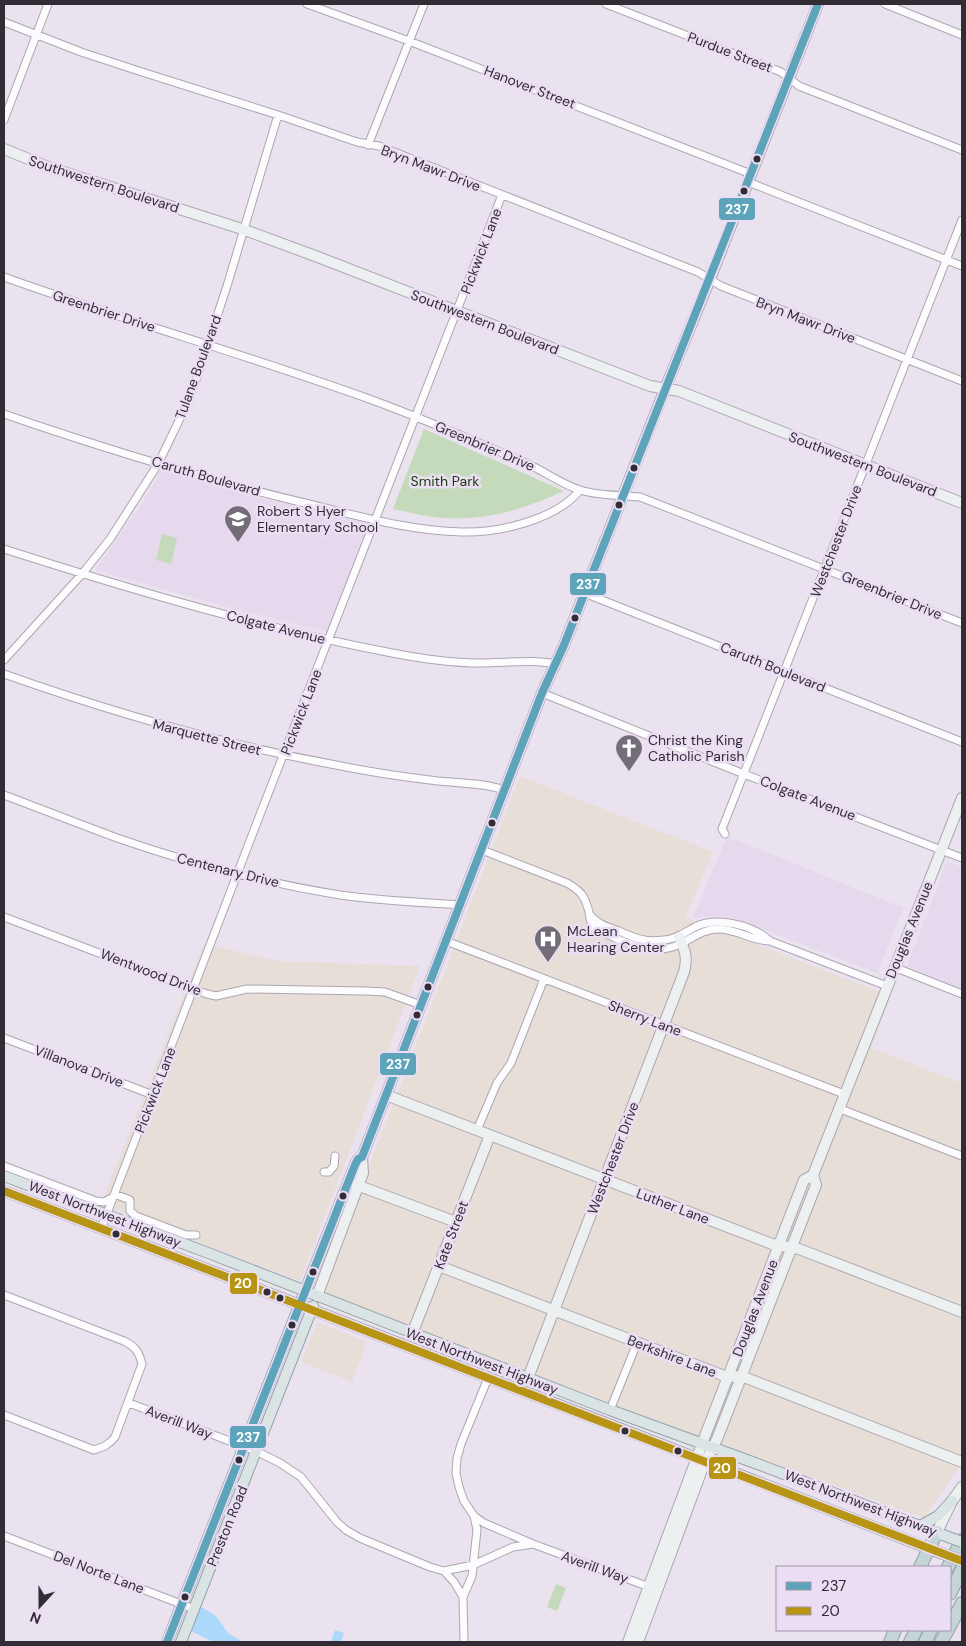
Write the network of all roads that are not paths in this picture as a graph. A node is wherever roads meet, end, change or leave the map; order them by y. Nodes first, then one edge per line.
1 (48, 4) edge
2 (307, 4) edge
3 (424, 4) edge
4 (606, 4) edge
5 (818, 4) edge
6 (885, 4) edge
7 (4, 22) edge
8 (36, 34) junction
9 (962, 35) edge
10 (409, 41) junction
11 (789, 78) junction
12 (278, 115) junction
13 (4, 120) edge
14 (368, 145) junction
15 (4, 149) edge
16 (962, 150) edge
17 (750, 178) junction
18 (502, 195) junction
19 (962, 220) edge
20 (242, 229) junction
21 (946, 260) junction
22 (962, 266) edge
23 (4, 277) edge
24 (710, 279) junction
25 (457, 311) junction
26 (208, 344) junction
27 (908, 359) junction
28 (962, 381) edge
29 (665, 388) junction
30 (4, 414) edge
31 (416, 417) junction
32 (158, 464) junction
33 (866, 465) junction
34 (580, 490) junction
35 (623, 495) junction
36 (962, 503) edge
37 (376, 520) junction
38 (4, 548) edge
39 (825, 569) junction
40 (82, 574) junction
41 (584, 592) junction
42 (962, 623) edge
43 (330, 639) junction
44 (4, 660) edge
45 (556, 664) junction
46 (785, 672) junction
47 (4, 674) edge
48 (542, 693) junction
49 (962, 742) edge
50 (284, 756) junction
51 (744, 774) junction
52 (506, 790) junction
53 (4, 795) edge
54 (962, 798) edge
55 (725, 834) dead end
56 (482, 850) junction
57 (941, 850) junction
58 (962, 858) edge
59 (238, 873) junction
60 (461, 905) junction
61 (590, 915) junction
62 (4, 917) edge
63 (681, 940) junction
64 (446, 941) junction
65 (654, 941) junction
66 (654, 949) junction
67 (894, 967) junction
68 (544, 979) junction
69 (887, 986) junction
70 (194, 989) junction
71 (962, 994) edge
72 (421, 1005) junction
73 (664, 1025) junction
74 (4, 1038) edge
75 (844, 1094) junction
76 (153, 1095) junction
77 (386, 1096) junction
78 (838, 1108) junction
79 (477, 1130) junction
80 (490, 1135) junction
81 (335, 1156) dead end
82 (962, 1156) edge
83 (358, 1161) junction
84 (4, 1166) edge
85 (324, 1172) dead end
86 (363, 1173) junction
87 (813, 1175) junction
88 (4, 1176) edge
89 (605, 1179) junction
90 (353, 1184) junction
91 (371, 1190) junction
92 (4, 1191) edge
93 (114, 1196) junction
94 (107, 1215) junction
95 (456, 1222) junction
96 (101, 1229) junction
97 (196, 1235) dead end
98 (779, 1245) junction
99 (792, 1248) junction
100 (439, 1266) junction
101 (305, 1291) junction
102 (4, 1295) edge
103 (317, 1296) junction
104 (300, 1306) junction
105 (312, 1310) junction
106 (555, 1312) junction
107 (962, 1312) edge
108 (753, 1313) junction
109 (764, 1318) junction
110 (747, 1328) junction
111 (758, 1333) junction
112 (412, 1334) junction
113 (637, 1343) junction
114 (454, 1365) junction
115 (741, 1376) junction
116 (727, 1377) junction
117 (488, 1378) junction
118 (528, 1378) junction
119 (129, 1403) junction
120 (610, 1410) junction
121 (4, 1415) edge
122 (702, 1444) junction
123 (243, 1447) junction
124 (712, 1448) junction
125 (256, 1451) junction
126 (739, 1458) junction
127 (701, 1460) junction
128 (962, 1462) edge
129 (733, 1472) junction
130 (962, 1487) edge
131 (952, 1501) junction
132 (474, 1516) junction
133 (920, 1526) junction
134 (940, 1534) junction
135 (4, 1536) edge
136 (962, 1541) edge
137 (533, 1544) junction
138 (931, 1549) junction
139 (962, 1561) edge
140 (473, 1565) junction
141 (921, 1566) edge
142 (949, 1566) edge
143 (962, 1569) edge
144 (444, 1571) junction
145 (653, 1588) junction
146 (951, 1592) edge
147 (462, 1597) junction
148 (962, 1603) edge
149 (182, 1604) junction
150 (194, 1610) junction
151 (951, 1624) edge
152 (931, 1631) edge
153 (947, 1631) edge
154 (167, 1642) edge
155 (181, 1642) edge
156 (464, 1642) edge
157 (628, 1642) edge
158 (638, 1642) edge
159 (925, 1642) edge
160 (941, 1642) edge

1 - 8 street
2 - 10 street, Hanover Street
3 - 10 street
4 - 11 street, Purdue Street
5 - 11 street, Preston Road
6 - 9 street
7 - 8 street, Bryn Mawr Drive
8 - 12 street, Bryn Mawr Drive
8 - 13 street
10 - 14 street
10 - 17 street, Hanover Street
11 - 16 street, Purdue Street
11 - 17 street, Preston Road
12 - 14 street, Bryn Mawr Drive
12 - 20 street, Tulane Boulevard
14 - 18 street, Bryn Mawr Drive
15 - 20 street, Southwestern Boulevard
17 - 21 street, Hanover Street
17 - 24 street, Preston Road
18 - 24 street, Bryn Mawr Drive
18 - 25 street, Pickwick Lane
19 - 21 street, Westchester Drive
20 - 25 street, Southwestern Boulevard
20 - 26 street, Tulane Boulevard
21 - 22 street, Hanover Street
21 - 27 street, Westchester Drive
23 - 26 street, Greenbrier Drive
24 - 27 street, Bryn Mawr Drive
24 - 29 street, Preston Road
25 - 29 street, Southwestern Boulevard
25 - 31 street, Pickwick Lane
26 - 31 street, Greenbrier Drive
26 - 32 street, Tulane Boulevard
27 - 28 street, Bryn Mawr Drive
27 - 33 street, Westchester Drive
29 - 33 street, Southwestern Boulevard
29 - 35 street, Preston Road
30 - 32 street, Caruth Boulevard
31 - 34 street, Greenbrier Drive
31 - 37 street, Pickwick Lane
32 - 37 street, Caruth Boulevard
32 - 40 street, Tulane Boulevard
33 - 36 street, Southwestern Boulevard
33 - 39 street, Westchester Drive
34 - 35 street, Greenbrier Drive
34 - 37 street, Caruth Boulevard
35 - 39 street, Greenbrier Drive
35 - 41 street, Preston Road
37 - 43 street, Pickwick Lane
38 - 40 street, Colgate Avenue
39 - 42 street, Greenbrier Drive
39 - 46 street, Westchester Drive
40 - 43 street, Colgate Avenue
40 - 44 street, Tulane Boulevard
41 - 45 street, Preston Road
41 - 46 street, Caruth Boulevard
43 - 45 street, Colgate Avenue
43 - 50 street, Pickwick Lane
45 - 48 street, Preston Road
46 - 49 street, Caruth Boulevard
46 - 51 street, Westchester Drive
47 - 50 street, Marquette Street
48 - 51 street, Colgate Avenue
48 - 52 street, Preston Road
50 - 52 street, Marquette Street
50 - 59 street, Pickwick Lane
51 - 55 street, Westchester Drive
51 - 57 street, Colgate Avenue
52 - 56 street, Preston Road
53 - 59 street, Centenary Drive
54 - 57 street, Douglas Avenue
56 - 60 street, Preston Road
56 - 61 street
57 - 58 street, Colgate Avenue
57 - 67 street, Douglas Avenue
59 - 60 street, Centenary Drive
59 - 70 street, Pickwick Lane
60 - 64 street, Preston Road
61 - 65 street
61 - 66 street
62 - 70 street, Wentwood Drive
63 - 65 street
63 - 66 street
63 - 69 street
63 - 73 street, Westchester Drive
64 - 68 street, Sherry Lane
64 - 72 street, Preston Road
65 - 66 street
67 - 69 street, Douglas Avenue
67 - 71 street
68 - 73 street, Sherry Lane
68 - 79 street
69 - 75 street, Douglas Avenue
70 - 72 street, Wentwood Drive
70 - 76 street, Pickwick Lane
72 - 77 street, Preston Road
73 - 75 street, Sherry Lane
73 - 89 street, Westchester Drive
74 - 76 street, Villanova Drive
75 - 78 street, Douglas Avenue
76 - 93 street, Pickwick Lane
77 - 79 street, Luther Lane
77 - 83 street, Preston Road
78 - 82 street
78 - 87 street, Douglas Avenue
79 - 80 street, Luther Lane
80 - 89 street, Luther Lane
80 - 95 street, Kate Street
81 - 85 street
83 - 86 street, Preston Road
83 - 90 street, Preston Road
84 - 93 street
86 - 90 street, Preston Road
86 - 91 street
87 - 98 street, Douglas Avenue
87 - 99 street, Douglas Avenue
88 - 94 main road, West Northwest Highway
89 - 98 street, Luther Lane
89 - 106 street, Westchester Drive
90 - 91 street
90 - 101 street, Preston Road
90 - 103 street, Preston Road
91 - 95 street
92 - 96 main road, West Northwest Highway
93 - 94 street, Pickwick Lane
93 - 97 street
94 - 96 street, Pickwick Lane
94 - 101 main road, West Northwest Highway
95 - 100 street, Kate Street
96 - 104 main road, West Northwest Highway
98 - 99 street, Luther Lane
98 - 108 street, Douglas Avenue
99 - 107 street, Luther Lane
99 - 109 street, Douglas Avenue
100 - 106 street, Berkshire Lane
100 - 112 street, Kate Street
101 - 103 main road, West Northwest Highway
101 - 104 main road, Preston Road
102 - 119 street, Averill Way
103 - 105 main road, Preston Road
103 - 112 main road, West Northwest Highway
104 - 105 main road, West Northwest Highway
104 - 123 main road, Preston Road
105 - 114 main road, West Northwest Highway
105 - 125 main road, Preston Road
106 - 113 street, Berkshire Lane
106 - 118 street, Westchester Drive
108 - 109 street
108 - 110 street, Douglas Avenue
109 - 111 street, Douglas Avenue
110 - 111 street
110 - 116 street, Douglas Avenue
111 - 115 street, Douglas Avenue
112 - 118 main road, West Northwest Highway
113 - 116 street, Berkshire Lane
113 - 120 street
114 - 117 main road, West Northwest Highway
114 - 118 main road
115 - 116 street, Berkshire Lane
115 - 124 street, Douglas Avenue
115 - 128 street, Berkshire Lane
116 - 122 street, Douglas Avenue
117 - 127 main road, West Northwest Highway
117 - 132 street
118 - 120 main road, West Northwest Highway
119 - 121 street
119 - 123 street, Averill Way
120 - 122 main road, West Northwest Highway
122 - 124 main road, West Northwest Highway
122 - 127 street, Douglas Avenue
123 - 125 street, Averill Way
123 - 149 main road, Preston Road
124 - 126 main road, West Northwest Highway
124 - 127 street, Douglas Avenue
125 - 144 street, Averill Way
125 - 150 main road, Preston Road
126 - 129 main road
126 - 133 main road, West Northwest Highway
127 - 129 main road, West Northwest Highway
127 - 145 street, Douglas Avenue
129 - 138 main road, West Northwest Highway
130 - 131 street
131 - 133 main road
131 - 134 street
132 - 137 street, Averill Way
132 - 140 street
133 - 134 main road, West Northwest Highway
134 - 136 main road, West Northwest Highway, bridge
134 - 138 highway
135 - 149 street, Del Norte Lane
136 - 142 highway
137 - 140 street
137 - 145 street, Averill Way
138 - 139 main road, West Northwest Highway, bridge
138 - 141 highway
140 - 144 street
140 - 147 street
143 - 146 highway
144 - 147 street
145 - 157 street, Douglas Avenue
145 - 158 street, Douglas Avenue
147 - 156 street
148 - 151 highway
149 - 150 street, Del Norte Lane
149 - 154 main road, Preston Road
150 - 155 main road, Preston Road
152 - 159 highway
153 - 160 highway

